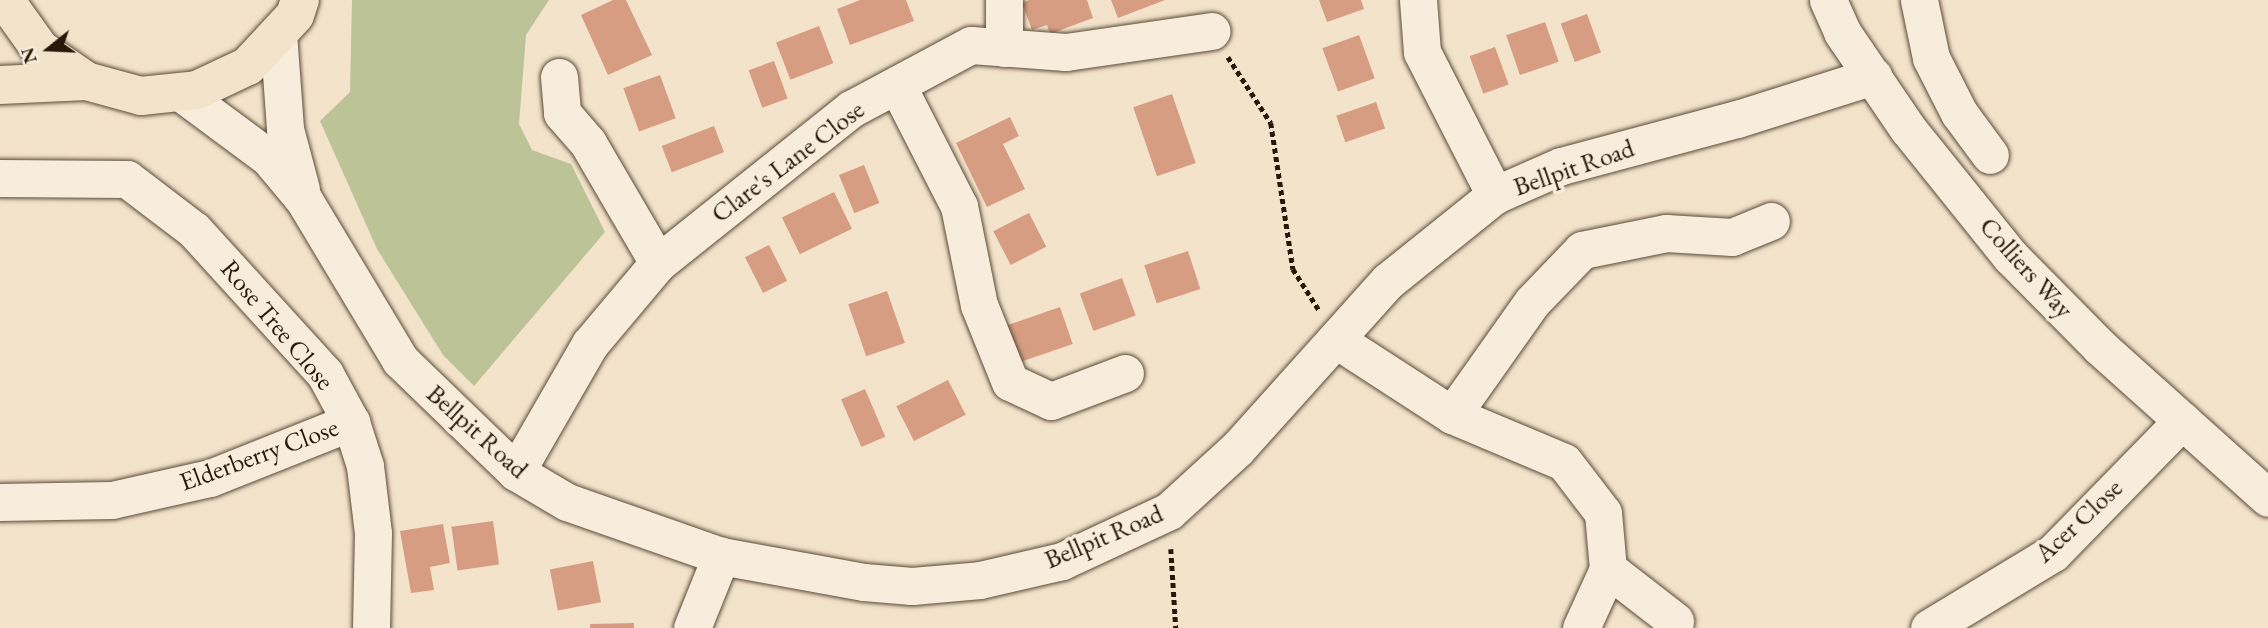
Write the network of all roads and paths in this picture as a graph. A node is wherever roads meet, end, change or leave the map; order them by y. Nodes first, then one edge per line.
1 (5, 0) edge
2 (300, 0) edge
3 (1004, 0) edge
4 (1418, 0) edge
5 (1828, 0) edge
6 (1919, 0) edge
7 (1211, 31) joint
8 (278, 33) junction
9 (1004, 47) junction
10 (1873, 76) junction
11 (559, 77) dead end
12 (86, 81) junction
13 (0, 85) edge
14 (897, 85) junction
15 (180, 92) junction
16 (1990, 155) dead end
17 (3, 177) edge
18 (1495, 195) junction
19 (304, 200) junction
20 (1771, 221) dead end
21 (658, 263) junction
22 (1338, 341) junction
23 (1125, 373) dead end
24 (1452, 415) junction
25 (2182, 421) junction
26 (351, 422) junction
27 (516, 472) junction
28 (2268, 498) edge
29 (0, 502) edge
30 (1169, 511) junction
31 (721, 556) junction
32 (1608, 569) junction
33 (1675, 621) dead end
34 (371, 628) edge
35 (692, 628) edge
36 (1176, 628) edge
37 (1581, 628) edge
38 (1928, 628) edge

1 - 12 main road
2 - 8 main road
3 - 9 street
4 - 18 street
5 - 10 street, Colliers Way
6 - 16 street
7 - 9 street, Clare's Lane Close
7 - 22 path
8 - 15 main road
8 - 19 street, Bellpit Road
9 - 14 street, Clare's Lane Close
10 - 18 street, Bellpit Road
10 - 25 street, Colliers Way
11 - 21 street
12 - 13 main road
12 - 15 main road
14 - 21 street, Clare's Lane Close
14 - 23 street
15 - 19 street, Bellpit Road
17 - 26 street, Rose Tree Close
18 - 22 street, Bellpit Road
19 - 27 street, Bellpit Road
20 - 24 street
21 - 27 street, Clare's Lane Close
22 - 24 street
22 - 30 street, Bellpit Road
24 - 32 street
25 - 28 street, Colliers Way
25 - 38 street, Acer Close
26 - 29 street, Elderberry Close
26 - 34 street, Rose Tree Close
27 - 31 street, Bellpit Road
30 - 31 street, Bellpit Road
30 - 36 path
31 - 35 street
32 - 33 street
32 - 37 street

